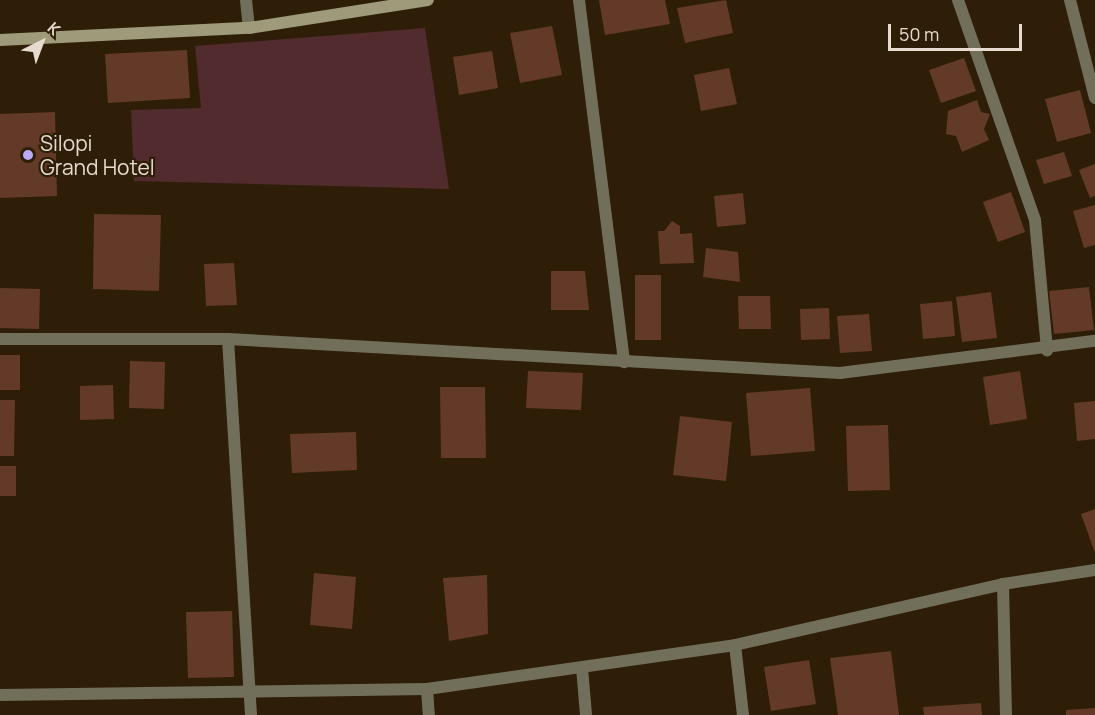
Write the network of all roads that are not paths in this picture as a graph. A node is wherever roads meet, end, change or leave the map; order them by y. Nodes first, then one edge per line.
1 (246, 0) edge
2 (428, 0) edge
3 (579, 0) edge
4 (958, 0) edge
5 (1070, 0) edge
6 (249, 28) junction
7 (0, 40) edge
8 (1095, 97) edge
9 (0, 339) edge
10 (228, 339) junction
11 (1095, 342) edge
12 (1047, 350) junction
13 (624, 362) junction
14 (1095, 570) edge
15 (1003, 584) junction
16 (735, 645) junction
17 (582, 668) junction
18 (427, 689) junction
19 (251, 692) junction
20 (0, 695) edge
21 (251, 715) edge
22 (429, 715) edge
23 (586, 715) edge
24 (743, 715) edge
25 (1006, 715) edge

1 - 6 street
2 - 6 street
3 - 13 street
4 - 12 street
5 - 8 street
6 - 7 street
9 - 10 street
10 - 13 street
10 - 19 street
11 - 12 street
12 - 13 street
14 - 15 street
15 - 16 street
15 - 25 street
16 - 17 street
16 - 24 street
17 - 18 street
17 - 23 street
18 - 19 street
18 - 22 street
19 - 20 street
19 - 21 street

